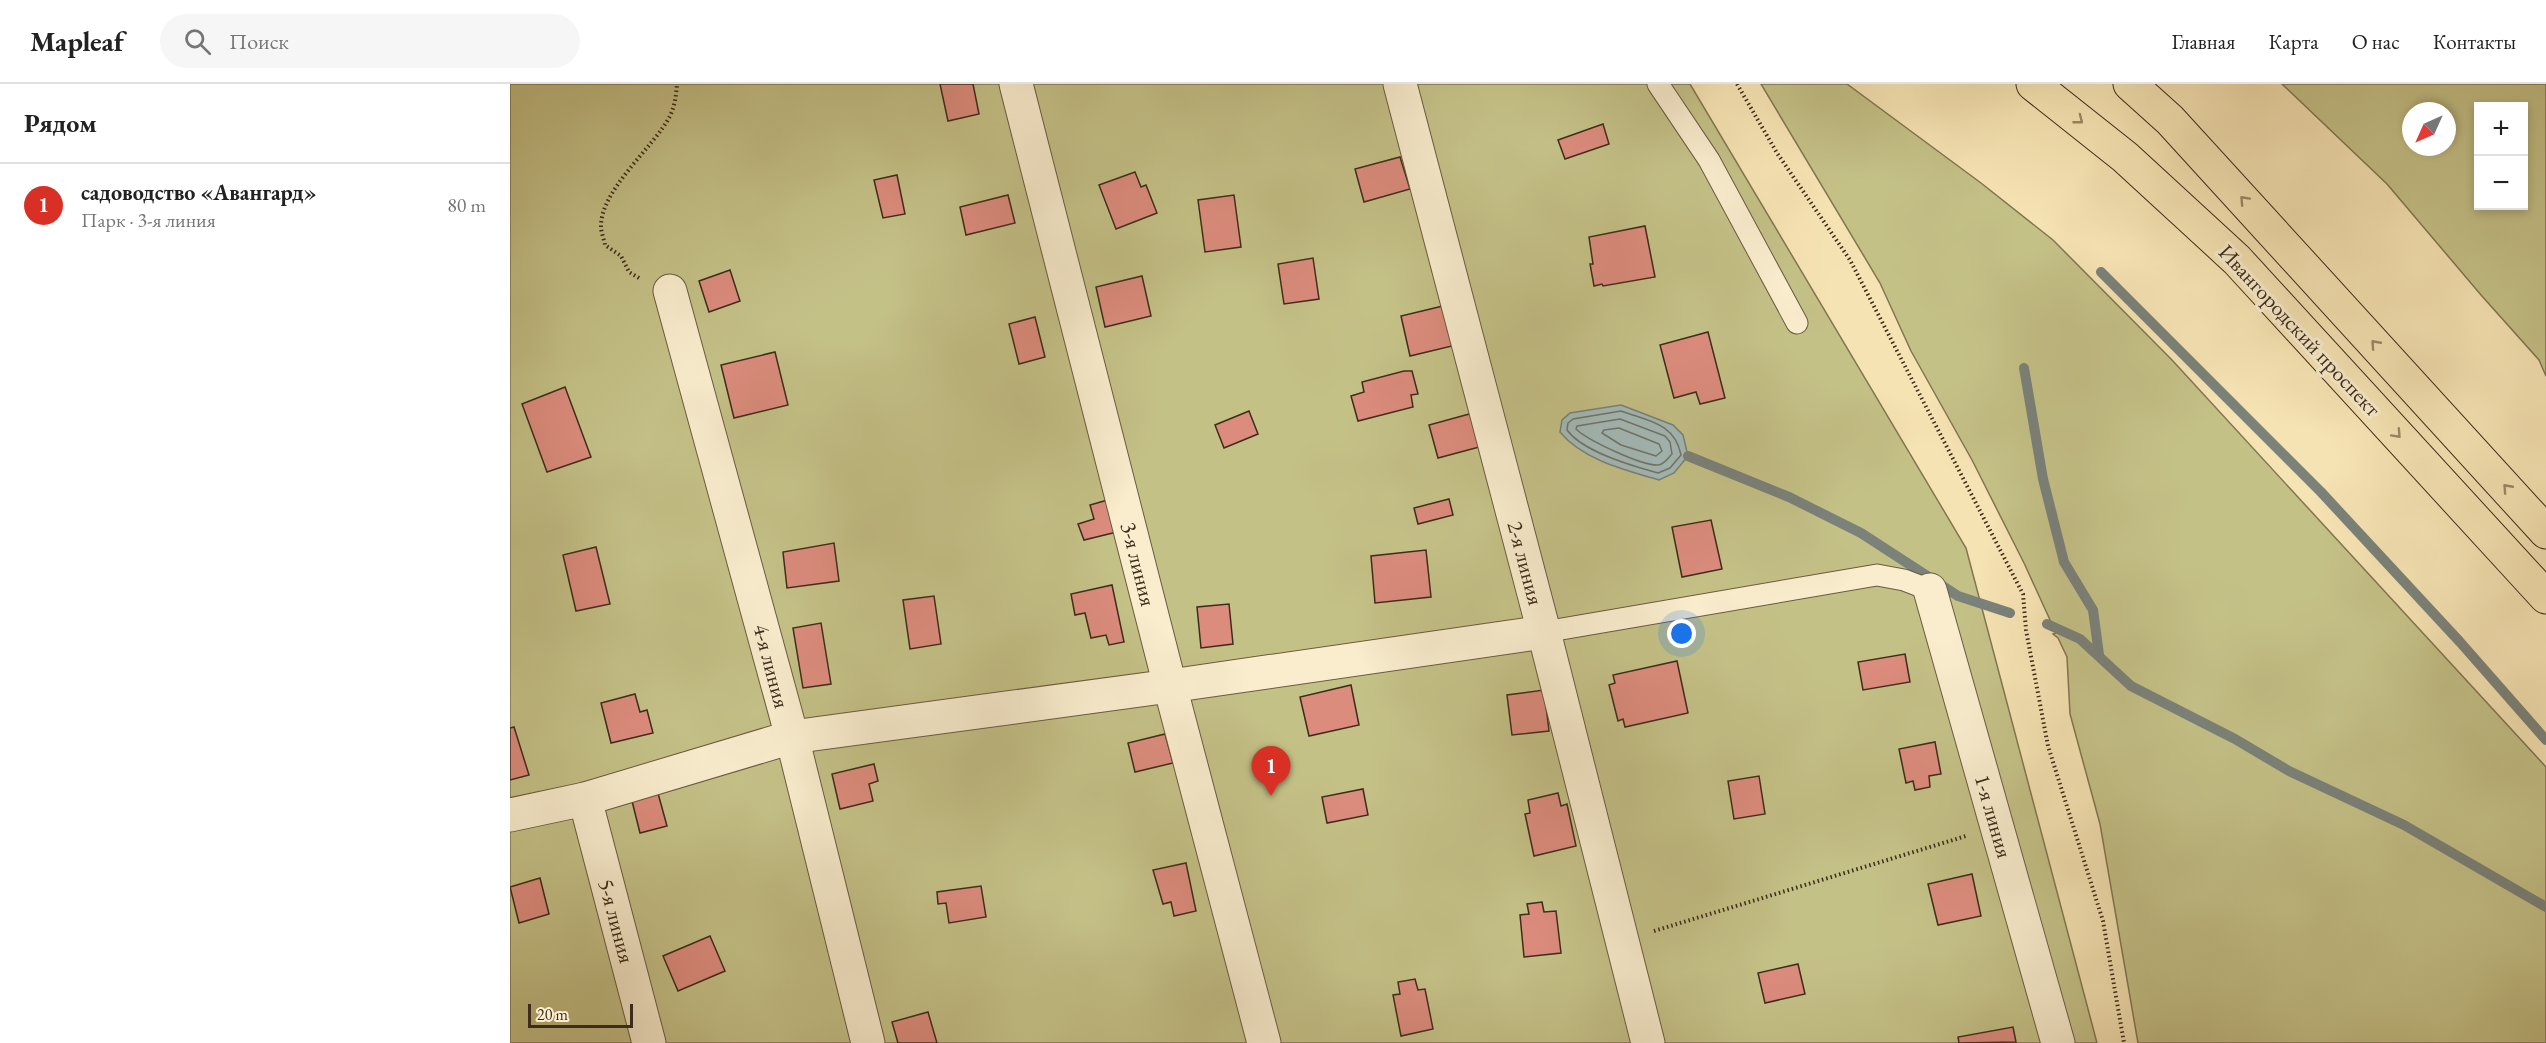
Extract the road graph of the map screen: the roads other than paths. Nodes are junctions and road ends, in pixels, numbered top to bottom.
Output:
1 (1016, 84) edge
2 (1400, 84) edge
3 (1658, 84) edge
4 (2033, 84) edge
5 (2130, 84) edge
6 (670, 291) road end
7 (1797, 323) dead end
8 (2546, 532) edge
9 (1930, 590) joint
10 (2546, 597) edge
11 (1544, 632) junction
12 (1170, 686) junction
13 (792, 737) junction
14 (585, 799) junction
15 (510, 815) edge
16 (649, 1043) edge
17 (868, 1043) edge
18 (1264, 1043) edge
19 (1648, 1043) edge
20 (2058, 1043) edge

1 - 12 street, 3-я линия
2 - 11 street, 2-я линия
3 - 7 lane
4 -> 10 highway, Ивангородский проспект
8 -> 5 highway, Ивангородский проспект
6 - 13 street, 4-я линия
9 - 11 lane
9 - 20 street, 1-я линия
11 - 12 street
11 - 19 street, 2-я линия
12 - 13 street
12 - 18 street, 3-я линия
13 - 14 street
13 - 17 street, 4-я линия
14 - 15 street
14 - 16 street, 5-я линия

